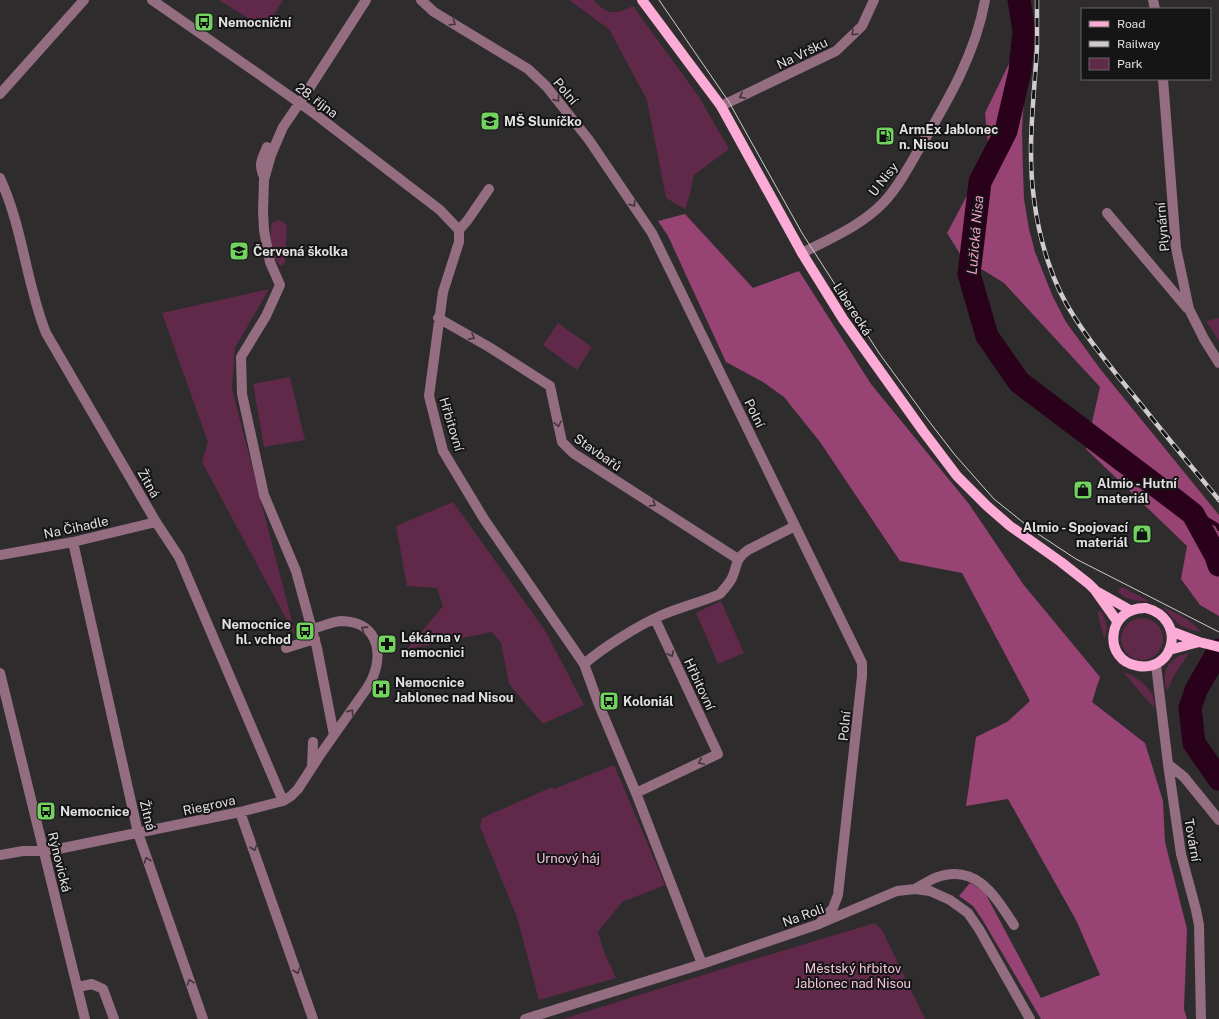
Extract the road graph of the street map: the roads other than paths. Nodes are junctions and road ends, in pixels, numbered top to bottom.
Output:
1 (84, 0) edge
2 (152, 0) edge
3 (366, 0) edge
4 (422, 0) edge
5 (642, 0) edge
6 (874, 0) edge
7 (985, 0) edge
8 (1163, 80) edge
9 (0, 94) edge
10 (298, 102) junction
11 (721, 106) junction
12 (283, 127) junction
13 (265, 177) junction
14 (0, 178) edge
15 (489, 189) dead end
16 (1107, 213) dead end
17 (459, 230) junction
18 (802, 253) junction
19 (1189, 310) junction
20 (438, 318) junction
21 (1219, 363) edge
22 (156, 522) junction
23 (796, 526) junction
24 (73, 542) junction
25 (0, 554) edge
26 (738, 559) junction
27 (1095, 590) junction
28 (1130, 610) junction
29 (655, 619) junction
30 (1117, 621) junction
31 (312, 629) junction
32 (1172, 632) junction
33 (315, 640) junction
34 (1202, 642) junction
35 (1219, 647) edge
36 (286, 648) dead end
37 (1169, 650) junction
38 (584, 664) junction
39 (1151, 666) junction
40 (0, 673) edge
41 (334, 735) junction
42 (313, 742) dead end
43 (1168, 764) junction
44 (312, 767) junction
45 (636, 792) junction
46 (283, 801) junction
47 (240, 812) junction
48 (1219, 820) edge
49 (138, 832) junction
50 (43, 850) junction
51 (0, 855) edge
52 (915, 888) junction
53 (819, 924) junction
54 (1014, 925) dead end
55 (702, 964) junction
56 (78, 987) junction
57 (85, 1019) edge
58 (114, 1019) edge
59 (204, 1019) edge
60 (314, 1019) edge
61 (525, 1019) edge
62 (1030, 1019) edge
63 (1201, 1019) edge

1 - 9 street
2 - 10 street, 28. října
3 - 10 street
4 -> 23 street, Polní
5 - 11 main road, Liberecká
6 -> 11 street, Na Vršku
7 - 18 street, U Nisy
8 - 19 street, Plynární
10 - 12 street
10 - 17 street, 28. října
11 - 18 main road, Liberecká
12 - 13 street
12 - 13 street
13 - 31 street
14 - 22 street, Žitná
15 - 17 street
16 - 19 street
17 - 20 street, Hřbitovní
18 - 27 main road, Liberecká
19 - 21 street, Plynární
20 -> 26 street, Stavbařů
20 - 38 street, Hřbitovní
22 - 24 street, Na Čihadle
22 - 46 street, Žitná
23 - 26 street
23 - 53 street, Polní
24 - 25 street, Na Čihadle
24 - 49 street, Žitná
26 - 29 street
27 - 28 main road, Liberecká
27 - 30 main road, Liberecká
28 - 30 main road
28 - 32 main road
29 - 38 street
29 -> 45 street, Hřbitovní
30 - 39 main road
31 - 33 street
41 -> 31 street, Riegrova
32 - 34 main road
32 - 37 main road
33 - 36 street
33 - 41 street
34 - 35 main road
34 - 37 main road
37 - 39 main road
38 - 45 street, Hřbitovní
39 - 43 street, Tovární
40 - 50 street, Rýnovická
41 - 44 street, Riegrova
42 - 44 street
43 - 48 street
43 - 63 street, Tovární
44 - 46 street, Riegrova
45 - 55 street, Hřbitovní
46 - 47 street, Riegrova
47 - 49 street, Riegrova
47 -> 60 street
49 - 50 street, Riegrova
59 -> 49 street, Žitná
50 - 51 street, Riegrova
50 - 56 street, Rýnovická
52 - 53 street, Na Roli
52 - 54 street
52 - 62 street, Na Roli
53 - 55 street, Na Roli
55 - 61 street, Na Roli
56 - 57 street, Rýnovická
56 - 58 street

